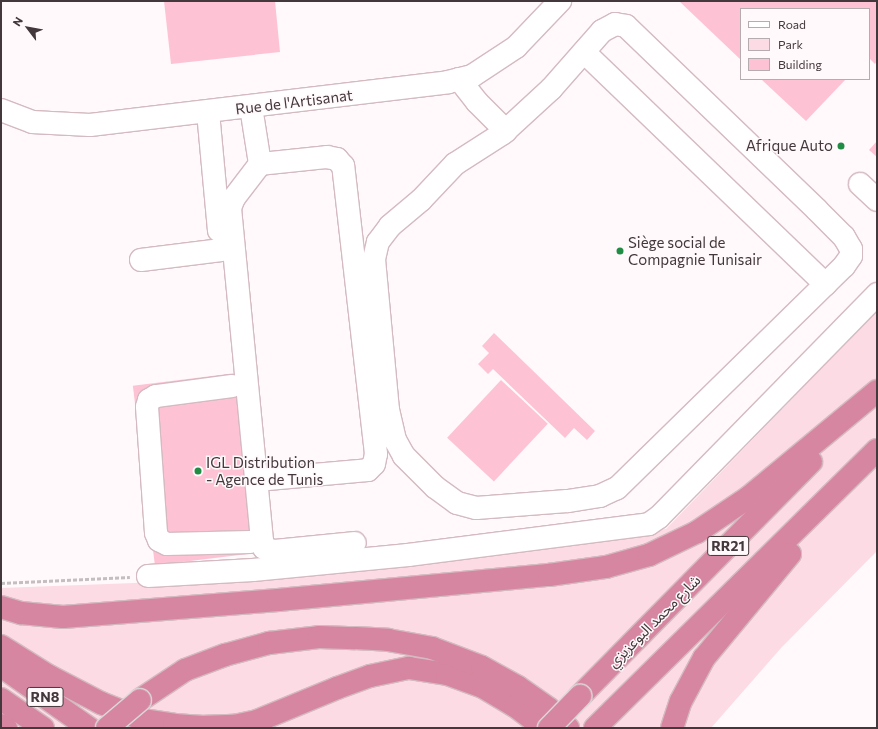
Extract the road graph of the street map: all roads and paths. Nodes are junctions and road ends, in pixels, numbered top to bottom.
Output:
1 (560, 1) edge
2 (584, 52) junction
3 (459, 79) junction
4 (251, 107) junction
5 (1, 110) edge
6 (208, 112) junction
7 (506, 131) junction
8 (260, 164) junction
9 (860, 184) dead end
10 (877, 200) edge
11 (221, 250) junction
12 (141, 260) dead end
13 (825, 284) junction
14 (877, 294) edge
15 (232, 386) junction
16 (877, 391) edge
17 (877, 396) edge
18 (877, 450) edge
19 (877, 457) edge
20 (256, 480) junction
21 (250, 542) junction
22 (355, 543) dead end
23 (253, 570) junction
24 (148, 576) joint
25 (1, 583) edge
26 (1, 607) edge
27 (1, 646) edge
28 (1, 666) edge
29 (1, 699) edge
30 (1, 725) edge
31 (597, 726) edge
32 (6, 728) edge
33 (43, 728) edge
34 (89, 728) edge
35 (107, 728) edge
36 (544, 728) edge
37 (549, 728) edge
38 (568, 728) edge
39 (672, 728) edge

1 - 3 street, Rue de l'Artisanat
2 - 7 street
2 - 13 street
2 - 13 street
3 - 4 street, Rue de l'Artisanat
3 - 7 street
4 - 6 street, Rue de l'Artisanat
4 - 8 street
5 - 6 street, Rue de l'Artisanat
6 - 11 street
7 - 13 street
8 - 20 street
8 - 20 street
9 - 10 street
11 - 12 street
11 - 15 street
14 - 23 street
15 - 21 street
15 - 21 street
16 - 26 highway
17 - 37 highway, شارع محمد البوعزيزي / RR21, bridge
18 - 31 highway, RR21
19 - 39 highway
20 - 22 street
21 - 23 street
23 - 24 street
24 - 25 path
27 - 36 highway
28 - 34 highway, RN8
29 - 33 highway, RN8
30 - 32 highway
35 - 38 highway, bridge

